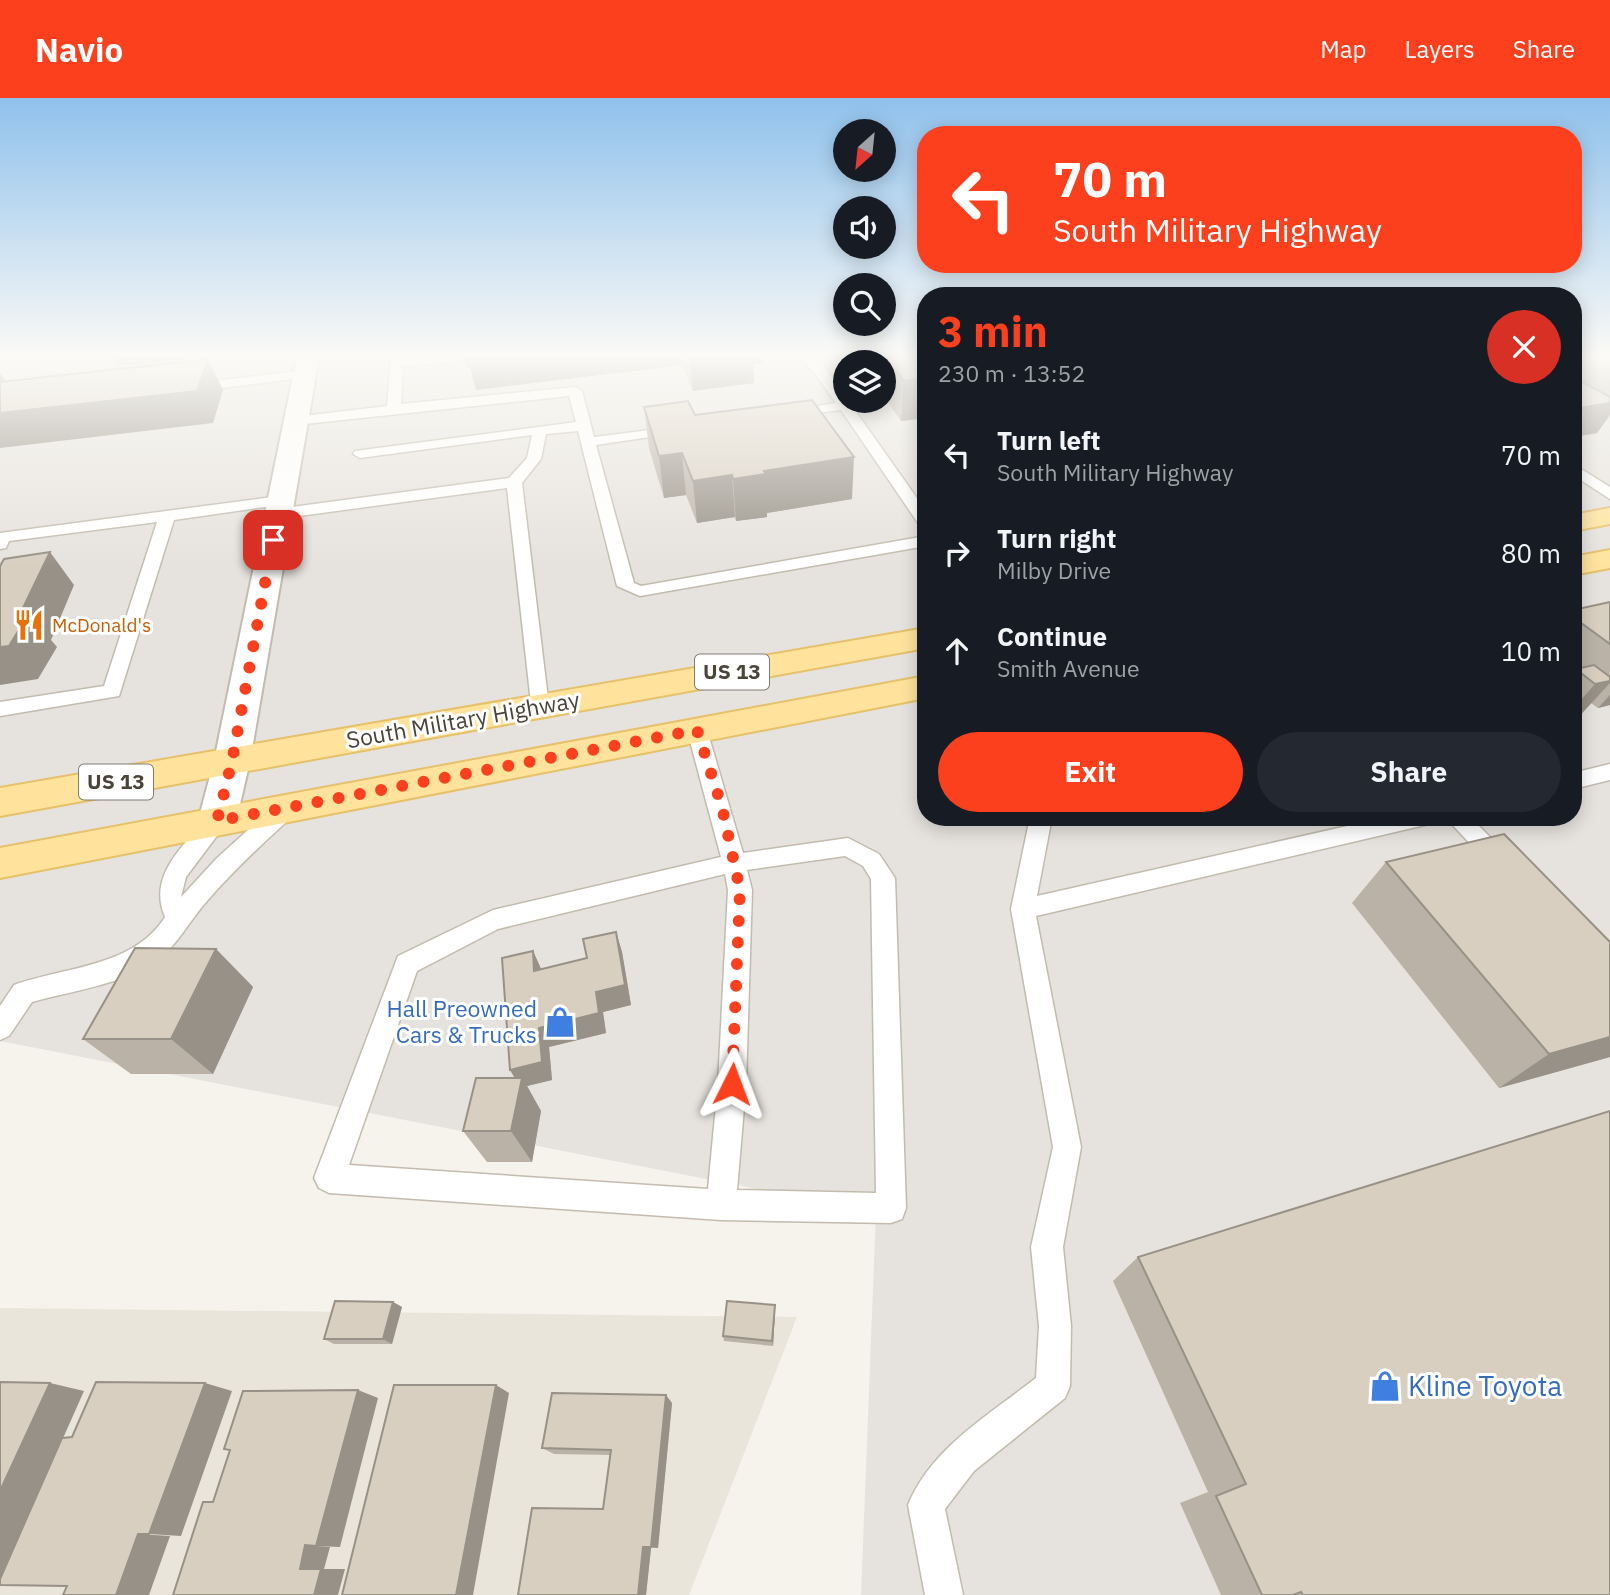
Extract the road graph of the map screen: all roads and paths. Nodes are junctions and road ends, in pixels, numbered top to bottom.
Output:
1 (584, 426) edge
2 (294, 427) edge
3 (575, 427) edge
4 (696, 427) edge
5 (857, 427) edge
6 (540, 430) junction
7 (589, 442) junction
8 (360, 454) dead end
9 (1582, 474) edge
10 (514, 481) junction
11 (1610, 494) edge
12 (279, 508) junction
13 (917, 510) edge
14 (167, 514) junction
15 (1610, 516) edge
16 (1582, 521) edge
17 (917, 543) edge
18 (0, 544) edge
19 (1610, 559) edge
20 (1582, 564) edge
21 (917, 640) edge
22 (917, 689) edge
23 (539, 707) junction
24 (0, 709) edge
25 (697, 730) junction
26 (232, 761) junction
27 (1610, 772) edge
28 (1582, 779) edge
29 (0, 802) edge
30 (287, 808) junction
31 (217, 821) junction
32 (1039, 826) edge
33 (1386, 826) edge
34 (1465, 826) edge
35 (0, 863) edge
36 (735, 863) junction
37 (1514, 875) edge
38 (1023, 909) junction
39 (177, 918) junction
40 (0, 1028) edge
41 (721, 1205) junction
42 (944, 1595) edge

1 - 7 lane
2 - 12 street
3 - 6 lane
4 - 7 lane
5 - 13 lane
6 - 8 lane
6 - 10 lane
7 - 17 lane
9 - 11 lane
10 - 12 lane
10 - 23 lane
12 - 14 lane
12 - 26 street
14 - 18 lane
14 - 24 lane
15 - 16 main road
19 - 20 main road
21 - 23 main road, South Military Highway / US 13
22 - 25 main road, US 13
23 - 26 main road, South Military Highway / US 13
25 - 30 main road, US 13
25 - 36 lane
26 - 29 main road, South Military Highway / US 13
26 - 31 street
27 - 28 lane
30 - 31 main road, US 13
30 - 39 lane
31 - 35 main road, US 13
31 - 39 lane
32 - 38 lane
33 - 38 lane
34 - 37 lane
36 - 41 lane
36 - 41 lane
36 - 41 lane
38 - 42 lane
39 - 40 lane

